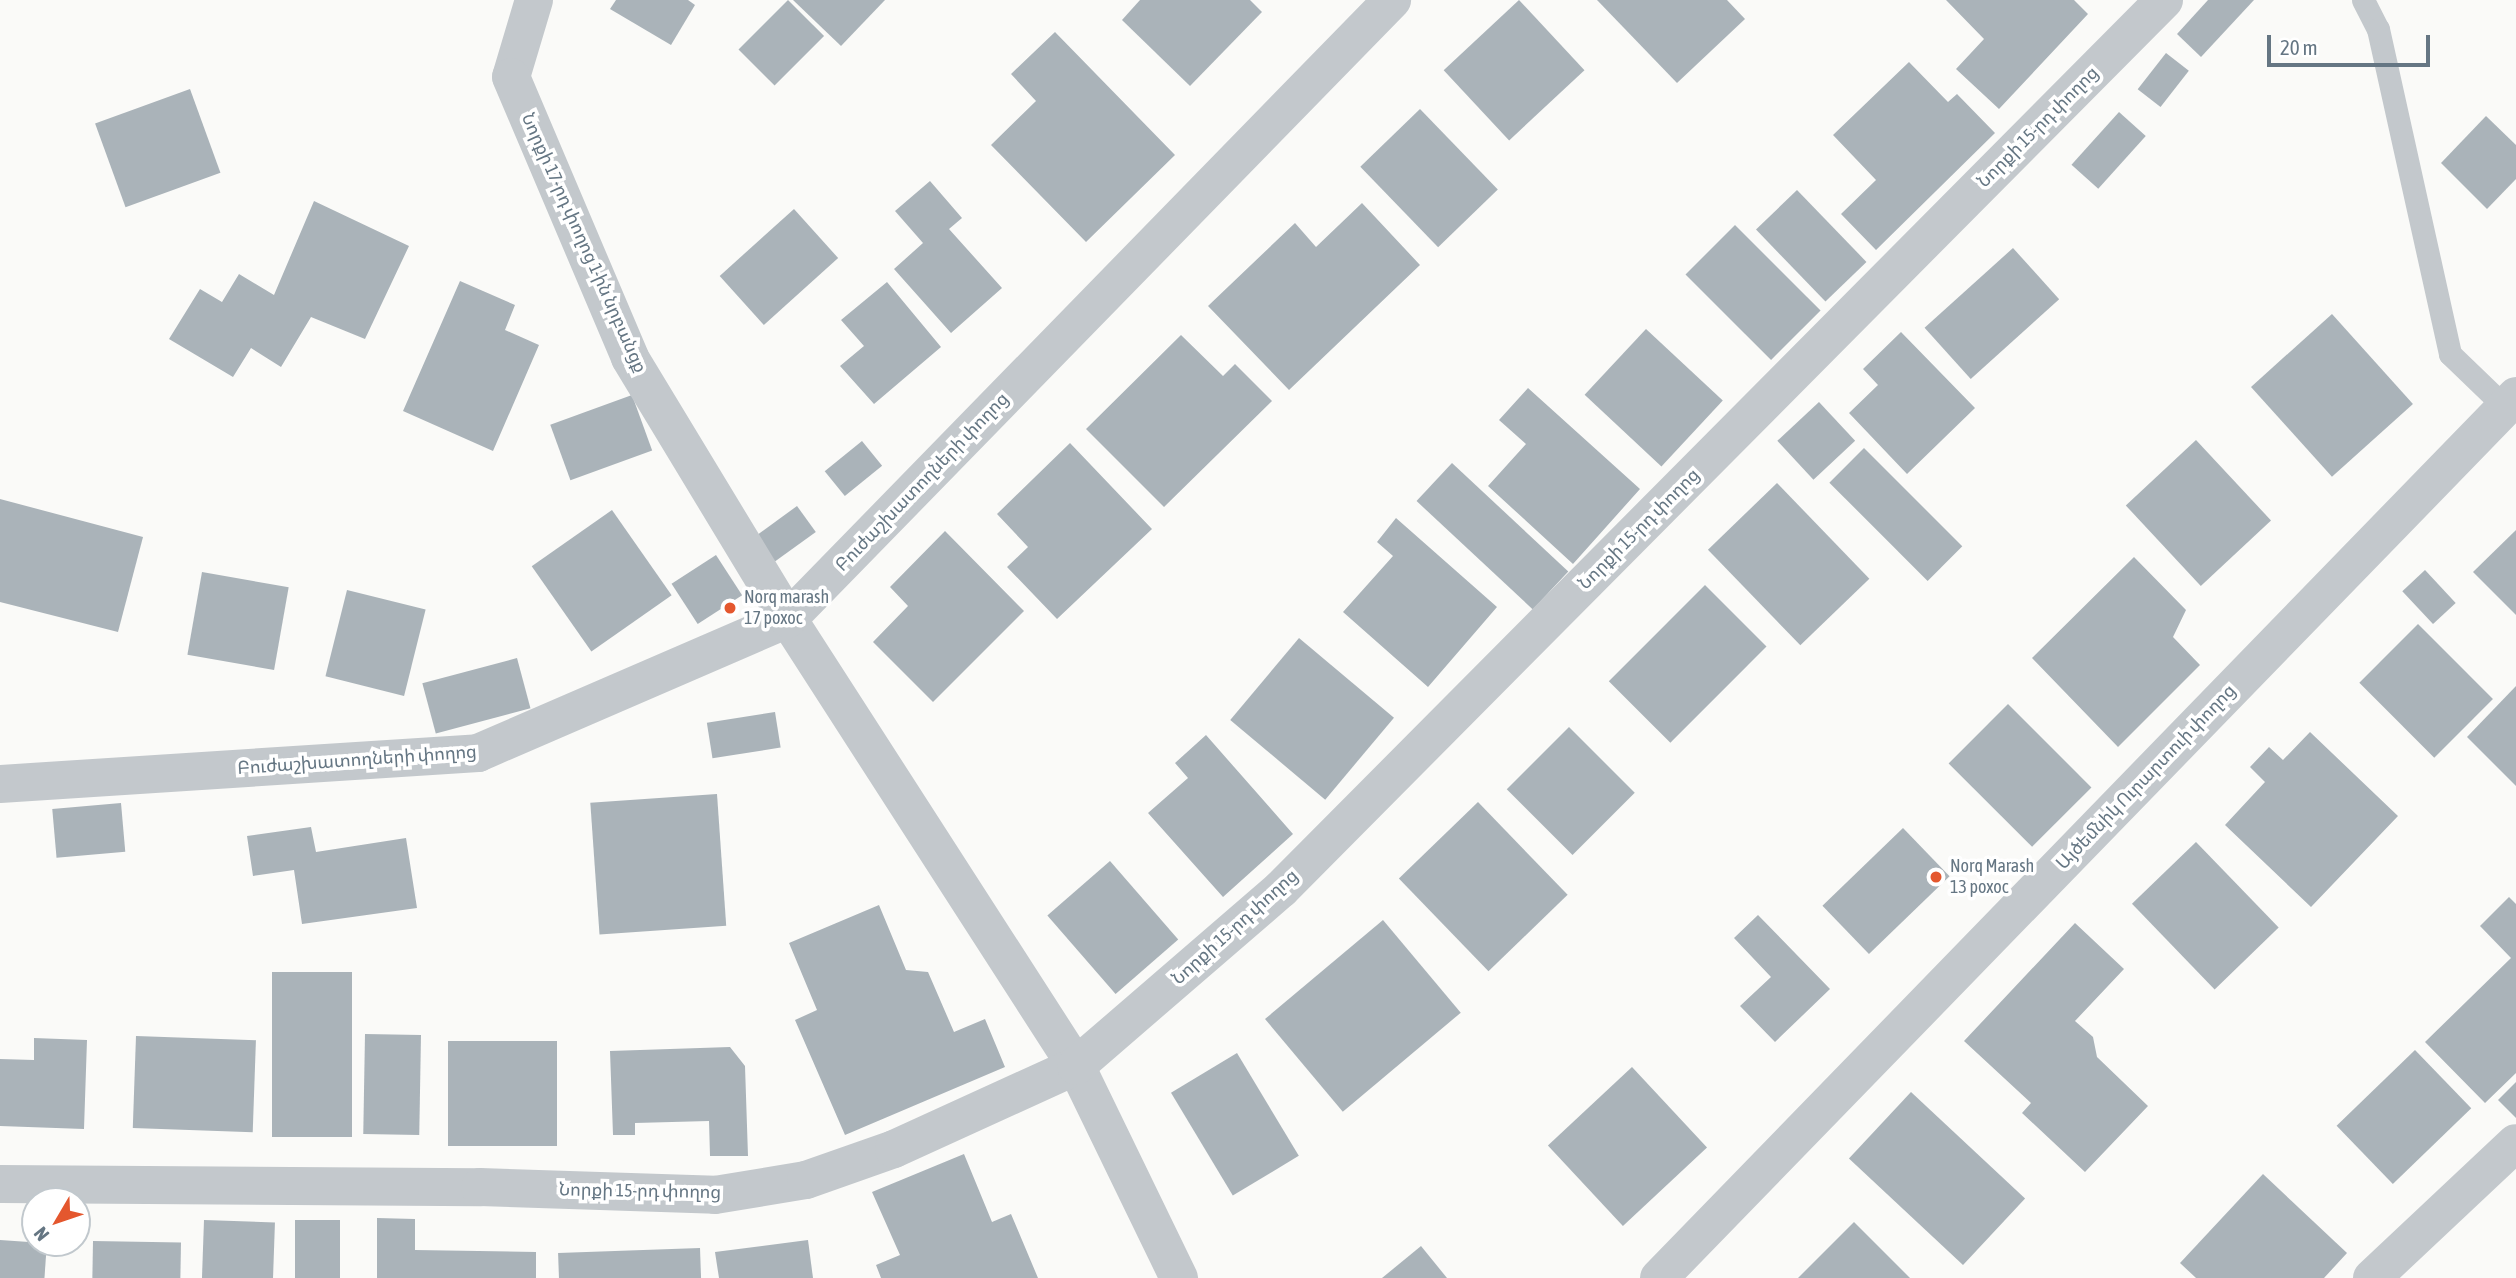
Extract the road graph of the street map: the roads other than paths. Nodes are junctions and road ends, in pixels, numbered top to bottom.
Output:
1 (534, 0) edge
2 (1392, 0) edge
3 (2164, 0) edge
4 (2362, 0) edge
5 (2511, 401) edge
6 (788, 619) junction
7 (0, 784) edge
8 (1076, 1066) junction
9 (2516, 1143) edge
10 (0, 1184) edge
11 (1179, 1278) edge
12 (1659, 1278) edge
13 (2372, 1278) edge

1 - 6 street, Նորքի 17-րդ փողոց 1-ին նրբանցք
2 - 6 street, Բուժաշխատողների փողոց
3 - 8 street, Նորքի 15-րդ փողոց
4 - 5 lane
5 - 12 street, Այծեմնիկ Ուրարտուի փողոց
6 - 7 street, Բուժաշխատողների փողոց
6 - 8 street, Նորքի 17-րդ փողոց 1-ին նրբանցք
8 - 10 street, Նորքի 15-րդ փողոց
8 - 11 street, Նորքի 17-րդ փողոց 1-ին նրբանցք
9 - 13 street

